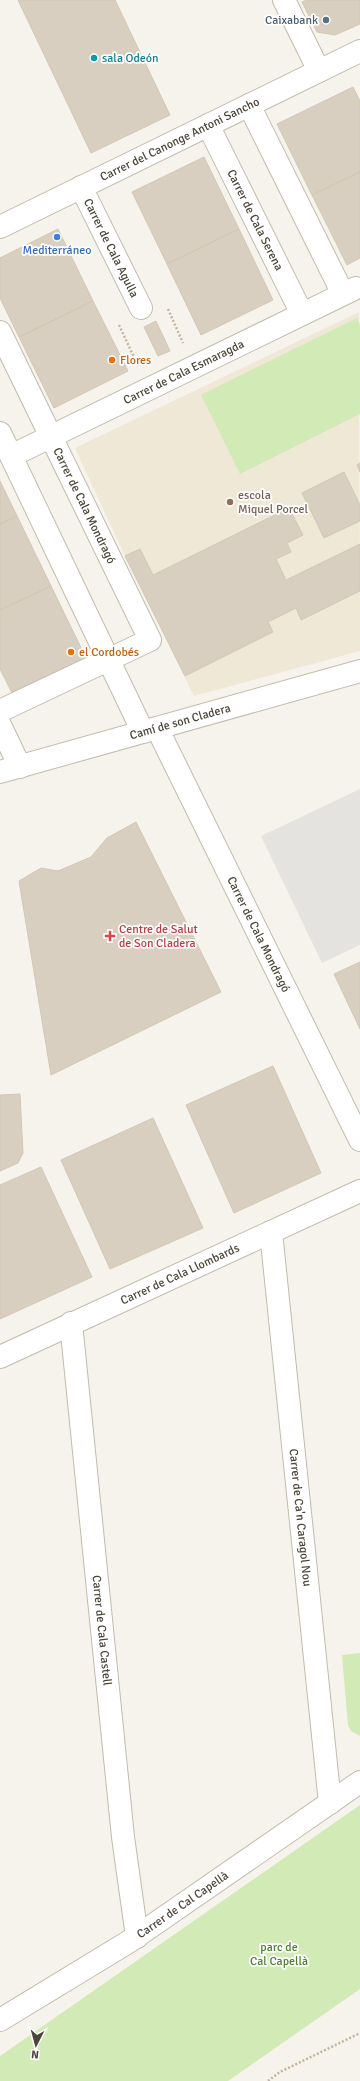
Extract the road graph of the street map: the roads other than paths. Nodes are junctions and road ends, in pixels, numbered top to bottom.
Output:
1 (284, 0) edge
2 (360, 51) edge
3 (319, 71) junction
4 (249, 105) junction
5 (208, 126) junction
6 (81, 187) junction
7 (0, 227) edge
8 (141, 308) road end
9 (302, 314) junction
10 (0, 332) edge
11 (0, 433) edge
12 (51, 437) junction
13 (11, 456) junction
14 (110, 659) junction
15 (360, 670) edge
16 (0, 711) edge
17 (0, 725) edge
18 (150, 730) junction
19 (10, 770) edge
20 (360, 1140) edge
21 (360, 1191) edge
22 (271, 1232) junction
23 (71, 1324) junction
24 (0, 1357) edge
25 (360, 1782) edge
26 (330, 1803) junction
27 (136, 1937) junction
28 (0, 2020) edge

1 - 3 street
2 - 3 street, Carrer del Canonge Antoni Sancho
3 - 4 street, Carrer del Canonge Antoni Sancho
4 - 5 street, Carrer del Canonge Antoni Sancho
4 - 9 street, Carrer de Cala Esmaragda
5 - 6 street, Carrer del Canonge Antoni Sancho
5 - 9 street, Carrer de Cala Serena
6 - 7 street, Carrer del Canonge Antoni Sancho
6 - 8 street, Carrer de Cala Agulla
9 - 12 street, Carrer de Cala Esmaragda
10 - 12 street, Carrer de Cala Mondragó
11 - 13 street, Carrer de Cala Mondragó
12 - 13 street, Carrer de Cala Esmaragda
12 - 14 street, Carrer de Cala Mondragó
13 - 14 street, Carrer de Cala Mondragó
14 - 16 street
14 - 18 street, Carrer de Cala Mondragó
15 - 18 street, Camí de son Cladera
17 - 19 street
18 - 19 street, Camí de son Cladera
18 - 20 street, Carrer de Cala Mondragó
21 - 22 street, Carrer de Cala Llombards
22 - 23 street, Carrer de Cala Llombards
22 - 26 street, Carrer de Ca'n Caragol Nou
23 - 24 street, Carrer de Cala Llombards
23 - 27 street, Carrer de Cala Castell
25 - 26 street, Carrer de Cal Capellà
26 - 27 street, Carrer de Cal Capellà
27 - 28 street, Carrer de Cal Capellà

